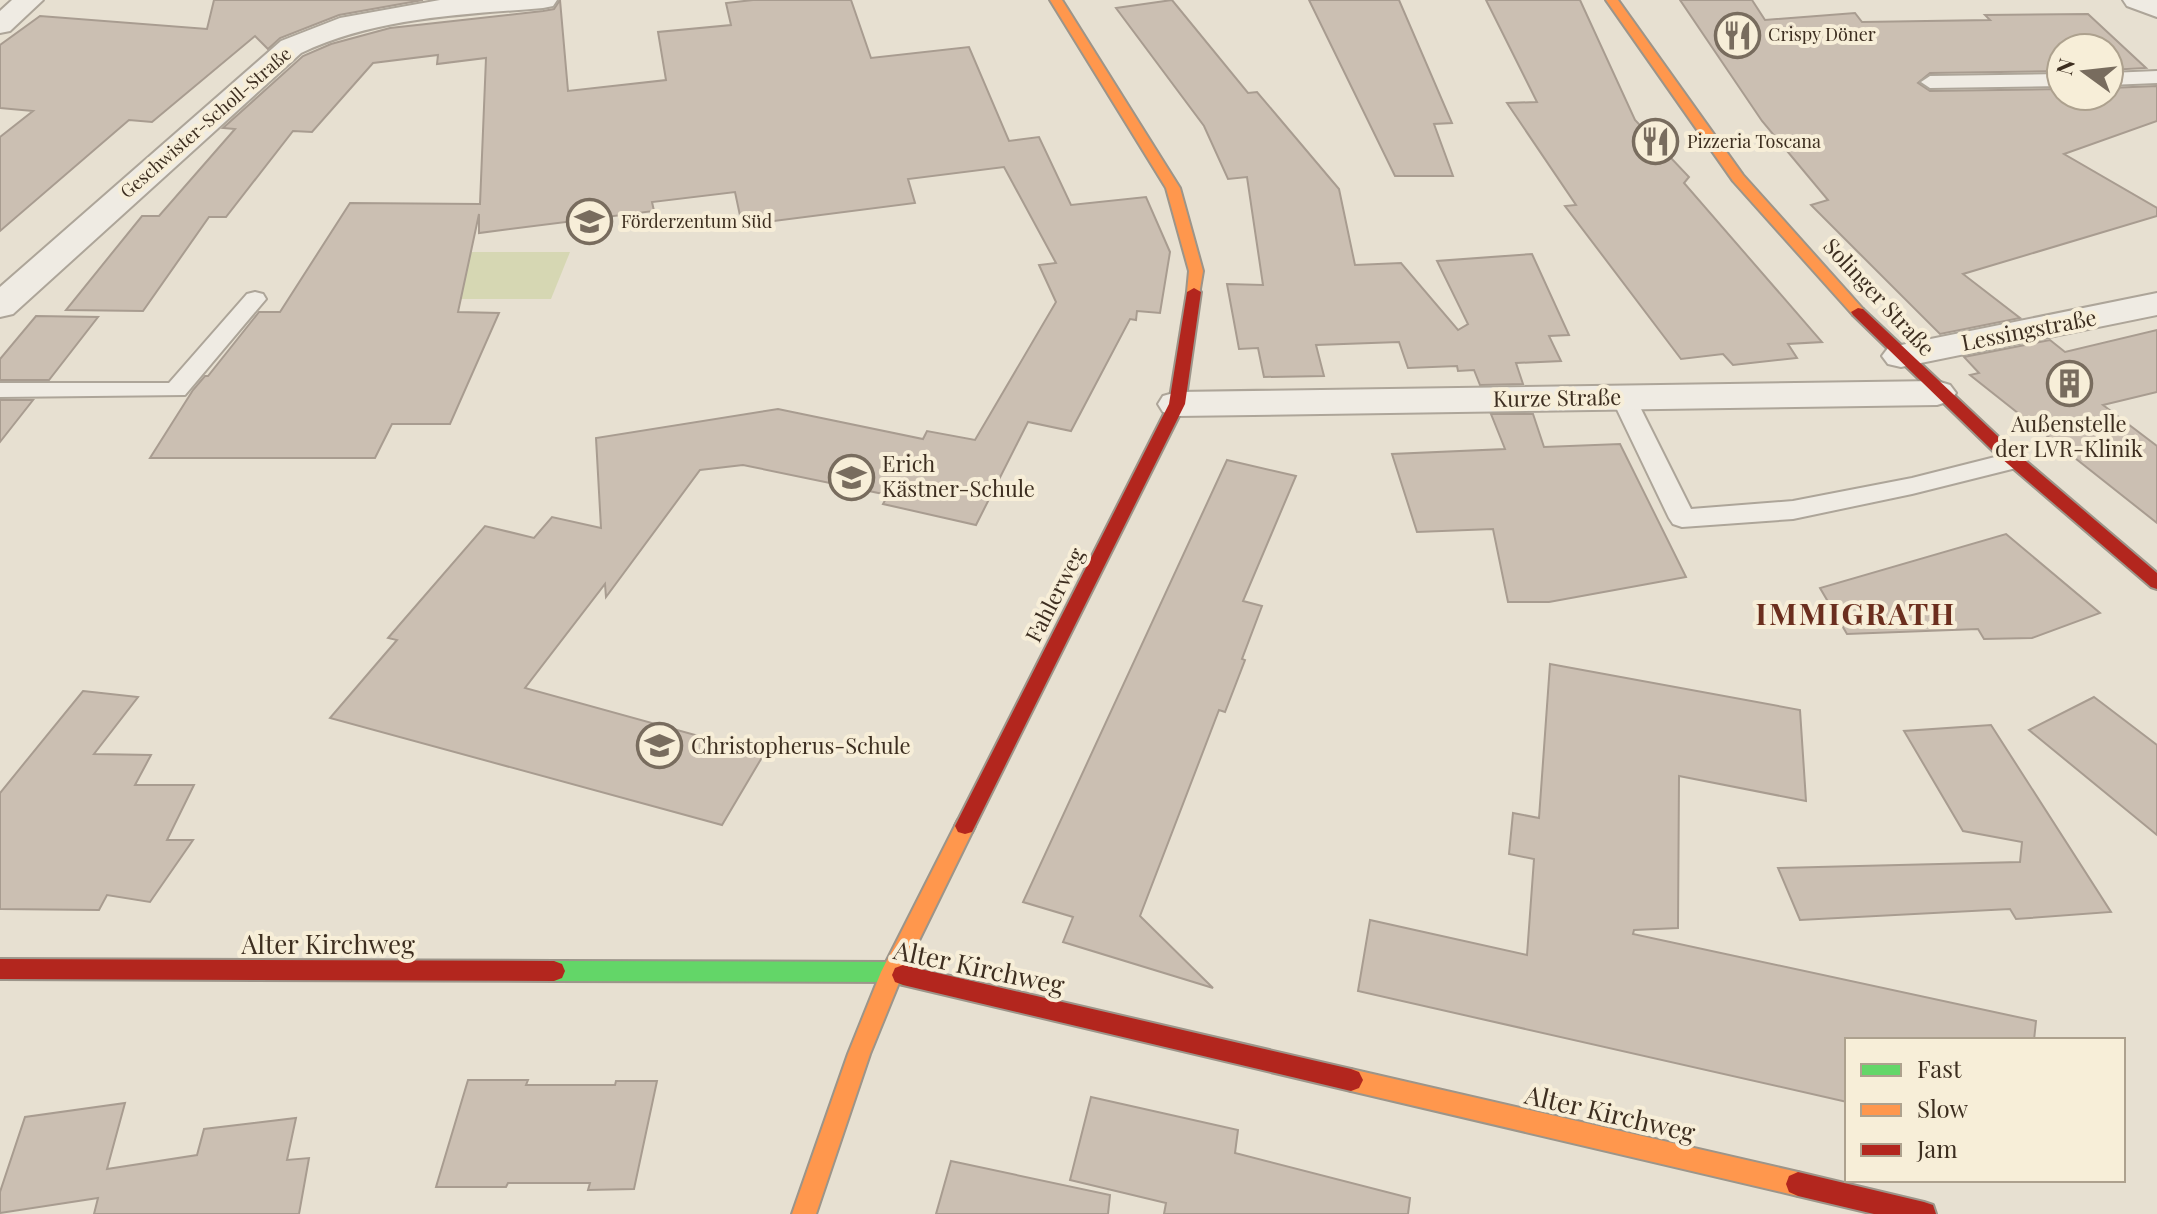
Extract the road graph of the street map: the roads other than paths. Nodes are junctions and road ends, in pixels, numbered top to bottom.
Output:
1 (29, 0) edge
2 (543, 0) edge
3 (1056, 0) edge
4 (1612, 0) edge
5 (0, 25) edge
6 (2157, 77) edge
7 (2125, 78) edge
8 (2045, 80) edge
9 (1930, 82) dead end
10 (255, 299) dead end
11 (2157, 304) edge
12 (0, 306) edge
13 (1901, 356) junction
14 (0, 390) edge
15 (1937, 393) junction
16 (1623, 397) junction
17 (1177, 404) junction
18 (2011, 461) junction
19 (2157, 583) edge
20 (0, 969) edge
21 (892, 972) junction
22 (804, 1214) edge
23 (1924, 1214) edge

1 - 5 street
2 - 12 street, Geschwister-Scholl-Straße
3 - 17 street, Fahlerweg
4 - 13 street, Solinger Straße
6 - 7 lane
8 - 9 lane
10 - 14 lane
11 - 13 street, Lessingstraße
13 - 15 street, Solinger Straße
15 - 16 street, Kurze Straße
15 - 18 street, Solinger Straße
16 - 17 street, Kurze Straße
16 - 18 lane
17 - 21 street, Fahlerweg
18 - 19 street, Solinger Straße
20 - 21 street, Alter Kirchweg
21 - 22 street, Fahlerweg
21 - 23 street, Alter Kirchweg

